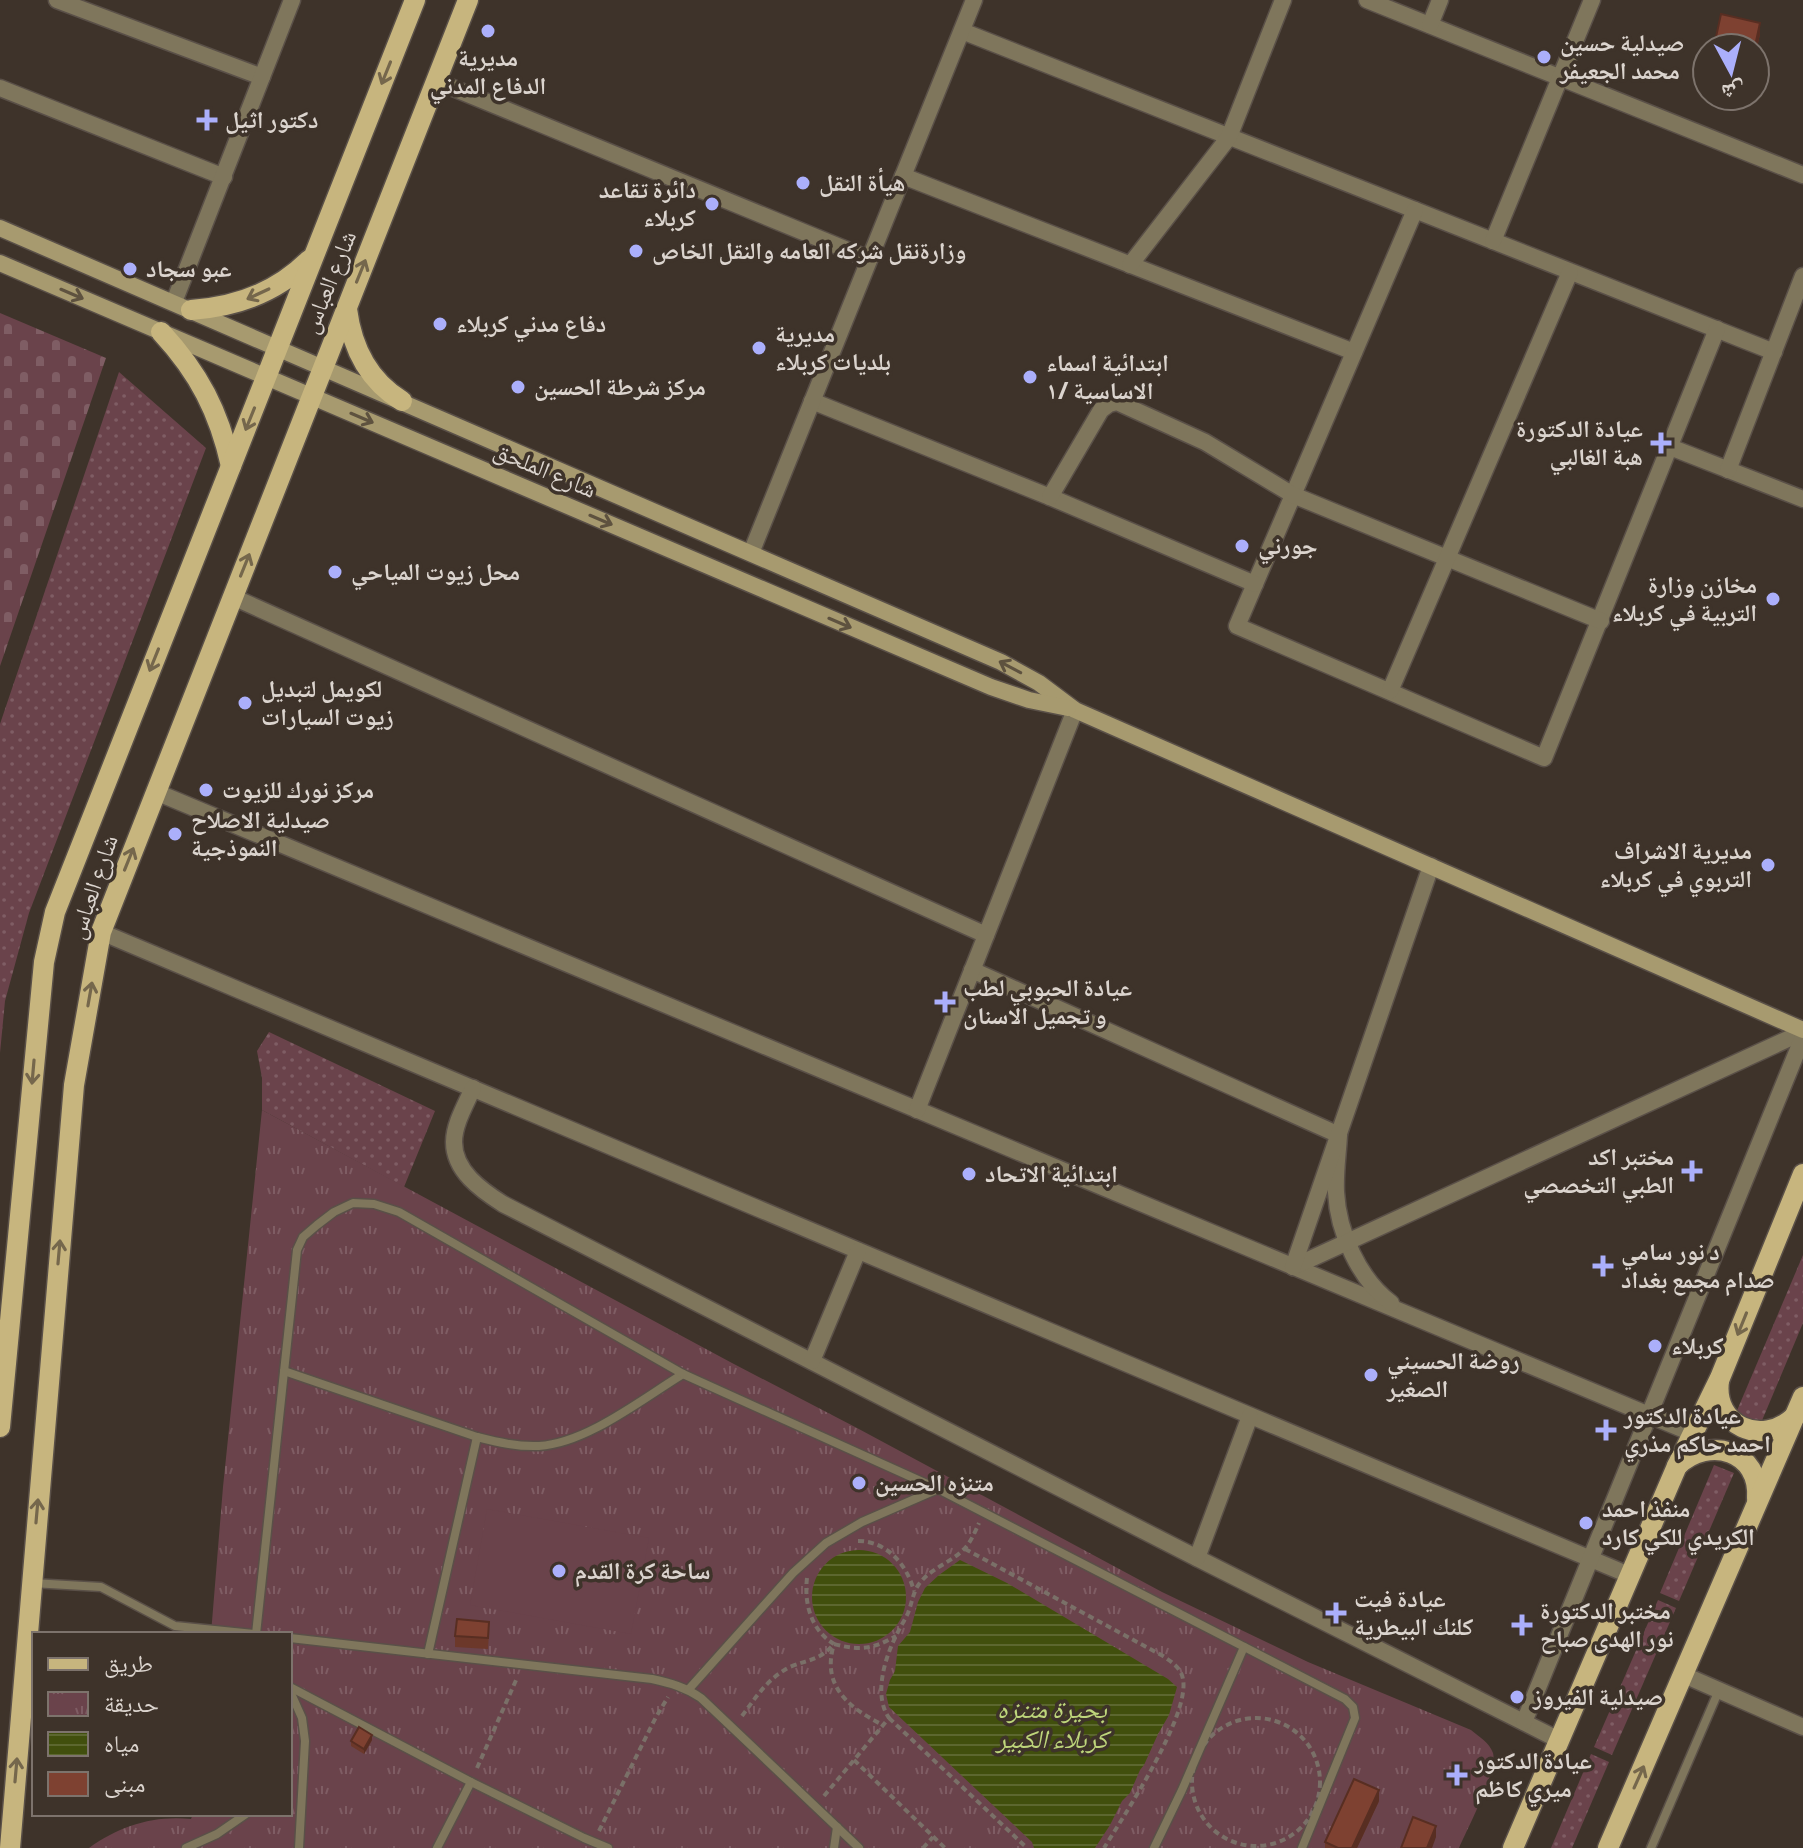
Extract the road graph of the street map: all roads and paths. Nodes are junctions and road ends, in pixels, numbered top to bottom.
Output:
1 (57, 0) edge
2 (292, 0) edge
3 (415, 0) edge
4 (468, 0) edge
5 (974, 0) edge
6 (1283, 0) edge
7 (1367, 0) edge
8 (1440, 0) edge
9 (1592, 0) edge
10 (1430, 25) junction
11 (962, 31) junction
12 (262, 77) junction
13 (1561, 78) junction
14 (436, 81) junction
15 (0, 88) edge
16 (1229, 137) junction
17 (1803, 175) edge
18 (903, 176) junction
19 (224, 177) junction
20 (1415, 210) junction
21 (0, 228) edge
22 (1493, 241) junction
23 (315, 254) junction
24 (869, 259) junction
25 (0, 263) edge
26 (1130, 265) junction
27 (1570, 272) junction
28 (1803, 276) edge
29 (182, 306) junction
30 (347, 308) junction
31 (1717, 329) junction
32 (161, 332) junction
33 (278, 347) junction
34 (1354, 352) junction
35 (1774, 352) junction
36 (323, 367) junction
37 (266, 377) junction
38 (312, 396) junction
39 (402, 401) junction
40 (812, 401) junction
41 (1670, 447) junction
42 (231, 466) junction
43 (1728, 470) junction
44 (1293, 495) junction
45 (1050, 497) junction
46 (1803, 499) edge
47 (751, 553) junction
48 (1447, 558) junction
49 (740, 579) junction
50 (1255, 584) junction
51 (233, 597) junction
52 (1601, 621) junction
53 (1390, 691) junction
54 (1075, 710) junction
55 (156, 792) junction
56 (1431, 866) junction
57 (101, 932) junction
58 (986, 935) junction
59 (972, 970) junction
60 (1803, 1033) edge
61 (473, 1088) junction
62 (917, 1110) junction
63 (1339, 1135) junction
64 (1803, 1174) edge
65 (1348, 1242) junction
66 (858, 1251) junction
67 (1293, 1267) junction
68 (1400, 1311) junction
69 (812, 1361) junction
70 (284, 1371) junction
71 (683, 1374) junction
72 (1720, 1378) junction
73 (1799, 1406) edge
74 (1649, 1415) junction
75 (1250, 1416) junction
76 (0, 1427) edge
77 (1692, 1433) junction
78 (477, 1437) junction
79 (1677, 1466) junction
80 (938, 1489) junction
81 (1757, 1503) junction
82 (985, 1513) junction
83 (851, 1542) dead end
84 (965, 1549) junction
85 (1197, 1558) junction
86 (1590, 1559) junction
87 (1629, 1575) junction
88 (807, 1576) dead end
89 (31, 1583) junction
90 (914, 1591) junction
91 (235, 1632) edge
92 (255, 1632) edge
93 (896, 1636) junction
94 (292, 1638) edge
95 (834, 1644) junction
96 (1244, 1647) junction
97 (428, 1654) junction
98 (523, 1665) junction
99 (1684, 1675) junction
100 (689, 1689) junction
101 (292, 1690) edge
102 (1719, 1690) junction
103 (292, 1694) edge
104 (889, 1718) junction
105 (1524, 1722) junction
106 (883, 1725) junction
107 (1803, 1727) edge
108 (733, 1728) junction
109 (1559, 1740) junction
110 (1199, 1752) junction
111 (854, 1760) junction
112 (471, 1782) junction
113 (815, 1807) junction
114 (243, 1816) edge
115 (837, 1827) junction
116 (933, 1837) junction
117 (594, 1842) junction
118 (10, 1848) edge
119 (186, 1848) edge
120 (299, 1848) edge
121 (437, 1848) edge
122 (608, 1848) edge
123 (834, 1848) edge
124 (859, 1848) edge
125 (923, 1848) edge
126 (945, 1848) edge
127 (1027, 1848) edge
128 (1104, 1848) edge
129 (1154, 1848) edge
130 (1302, 1848) edge
131 (1513, 1848) edge
132 (1608, 1848) edge
133 (1651, 1848) edge

1 - 12 street
2 - 12 street
3 -> 23 main road, شارع العباس
4 - 14 main road, شارع العباس
5 - 11 street
6 - 16 street
7 - 10 street
8 - 10 street
9 - 13 street
10 - 13 street
11 - 16 street
11 - 18 street
12 - 19 street
13 - 17 street
13 - 22 street
14 - 24 street
30 -> 14 main road, شارع العباس
15 - 19 street
16 - 20 street
16 - 26 street
18 - 24 street
18 - 26 street
19 - 29 street
20 - 22 street
20 - 34 street
21 - 29 street, شارع الملحق
22 - 27 street
23 -> 29 main road
23 - 33 main road, شارع العباس
24 - 40 street
25 -> 32 street, شارع الملحق
26 - 34 street
27 - 31 street
27 - 48 street
28 - 35 street
29 - 33 street, شارع الملحق
30 - 36 main road, شارع العباس
30 - 39 main road
31 - 35 street
31 - 41 street
32 - 37 street, شارع الملحق
32 - 42 main road
33 - 36 street, شارع الملحق
33 - 37 main road, شارع العباس
34 - 44 street
35 - 43 street
36 - 38 main road, شارع العباس
36 - 39 street, شارع الملحق
37 - 38 street, شارع الملحق
37 -> 42 main road, شارع العباس
38 -> 49 street, شارع الملحق
51 -> 38 main road, شارع العباس
39 - 47 street, شارع الملحق
40 - 45 street
40 - 47 street
41 - 43 street
41 - 52 street
42 -> 76 main road, شارع العباس
43 - 46 street
44 - 45 street
44 - 48 street
44 - 50 street
45 - 50 street
47 - 49 street
54 -> 47 street, شارع الملحق
48 - 52 street
48 - 53 street
49 -> 54 street, شارع الملحق
50 - 53 street
51 - 55 main road, شارع العباس
51 - 58 street
52 - 53 street
54 - 56 street
54 - 58 street
57 -> 55 main road, شارع العباس
55 - 62 street
56 - 60 street
56 - 63 street
57 - 61 street
89 -> 57 main road, شارع العباس
58 - 59 street
59 - 62 street
59 - 63 street
60 - 65 street
60 - 74 street
61 - 66 street
61 - 69 street
62 - 67 street
63 - 65 street
63 - 67 street
64 -> 72 main road
65 - 67 street
65 - 68 street
66 - 69 street
66 - 75 street
67 - 68 street
68 - 74 street
69 - 85 street
70 - 71 lane
70 - 78 lane
70 - 92 lane
71 - 78 lane
71 - 80 lane
72 - 73 main road
72 - 77 main road
73 - 81 main road
74 - 77 street
74 - 86 street
75 - 85 street
75 - 86 street
77 - 79 main road
78 - 97 lane
79 - 81 main road
79 - 87 main road
80 - 82 lane
80 - 100 lane
81 - 99 main road
82 - 84 path
82 - 96 lane
83 - 90 path
84 - 90 path
84 - 128 path
85 - 105 street
86 - 87 street
86 - 105 street
87 - 109 main road
88 - 95 path
89 - 91 lane
118 -> 89 main road, شارع العباس
90 - 93 path
93 - 95 path
93 - 104 path
94 - 97 lane
95 - 106 path
95 - 108 path
96 - 110 lane
96 - 130 lane
97 - 98 lane
98 - 100 lane
98 - 112 path
99 - 102 street
132 -> 99 main road
100 - 108 lane
100 - 117 path
101 - 112 lane
102 - 107 street
102 - 133 lane
103 - 120 lane
104 - 106 path
104 - 127 path
105 - 109 street
106 - 111 path
108 - 113 lane
109 - 131 main road
110 - 110 path
110 - 129 lane
111 - 113 path
111 - 116 path
112 - 117 lane
112 - 121 lane
113 - 115 lane
114 - 119 lane
115 - 123 lane
115 - 124 lane
116 - 125 path
116 - 126 path
117 - 122 lane

